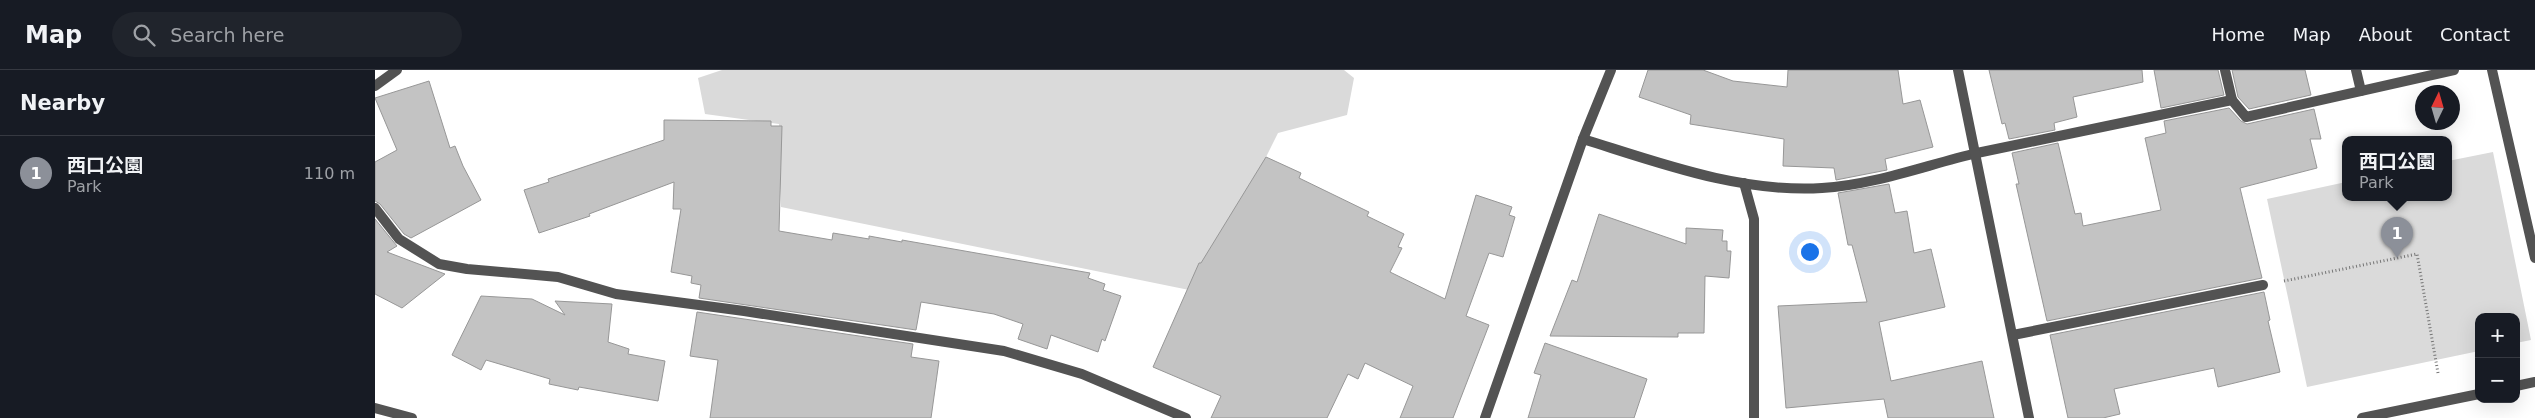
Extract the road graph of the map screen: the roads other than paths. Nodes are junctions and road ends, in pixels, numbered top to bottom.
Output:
1 (397, 70) edge
2 (1611, 70) edge
3 (1958, 70) edge
4 (2225, 70) edge
5 (2356, 70) edge
6 (2454, 70) edge
7 (2492, 70) edge
8 (375, 86) edge
9 (2361, 91) junction
10 (2232, 100) junction
11 (1583, 140) junction
12 (1975, 154) junction
13 (1744, 183) junction
14 (375, 208) edge
15 (2535, 258) edge
16 (2263, 285) road end
17 (2013, 335) junction
18 (2535, 382) edge
19 (2520, 385) edge
20 (2475, 395) edge
21 (375, 408) edge
22 (411, 418) edge
23 (1186, 418) edge
24 (1485, 418) edge
25 (1753, 418) edge
26 (2029, 418) edge
27 (2362, 418) edge

1 - 8 street
2 - 11 street
3 - 12 street
4 - 10 street
5 - 9 street
6 - 9 street
7 - 15 street
9 - 10 street
10 - 12 street
11 - 13 street
11 - 24 street
12 - 13 street
12 - 17 street
13 - 25 street
14 - 23 street
16 - 17 street
17 - 26 street
18 - 19 street
20 - 27 street
21 - 22 street

